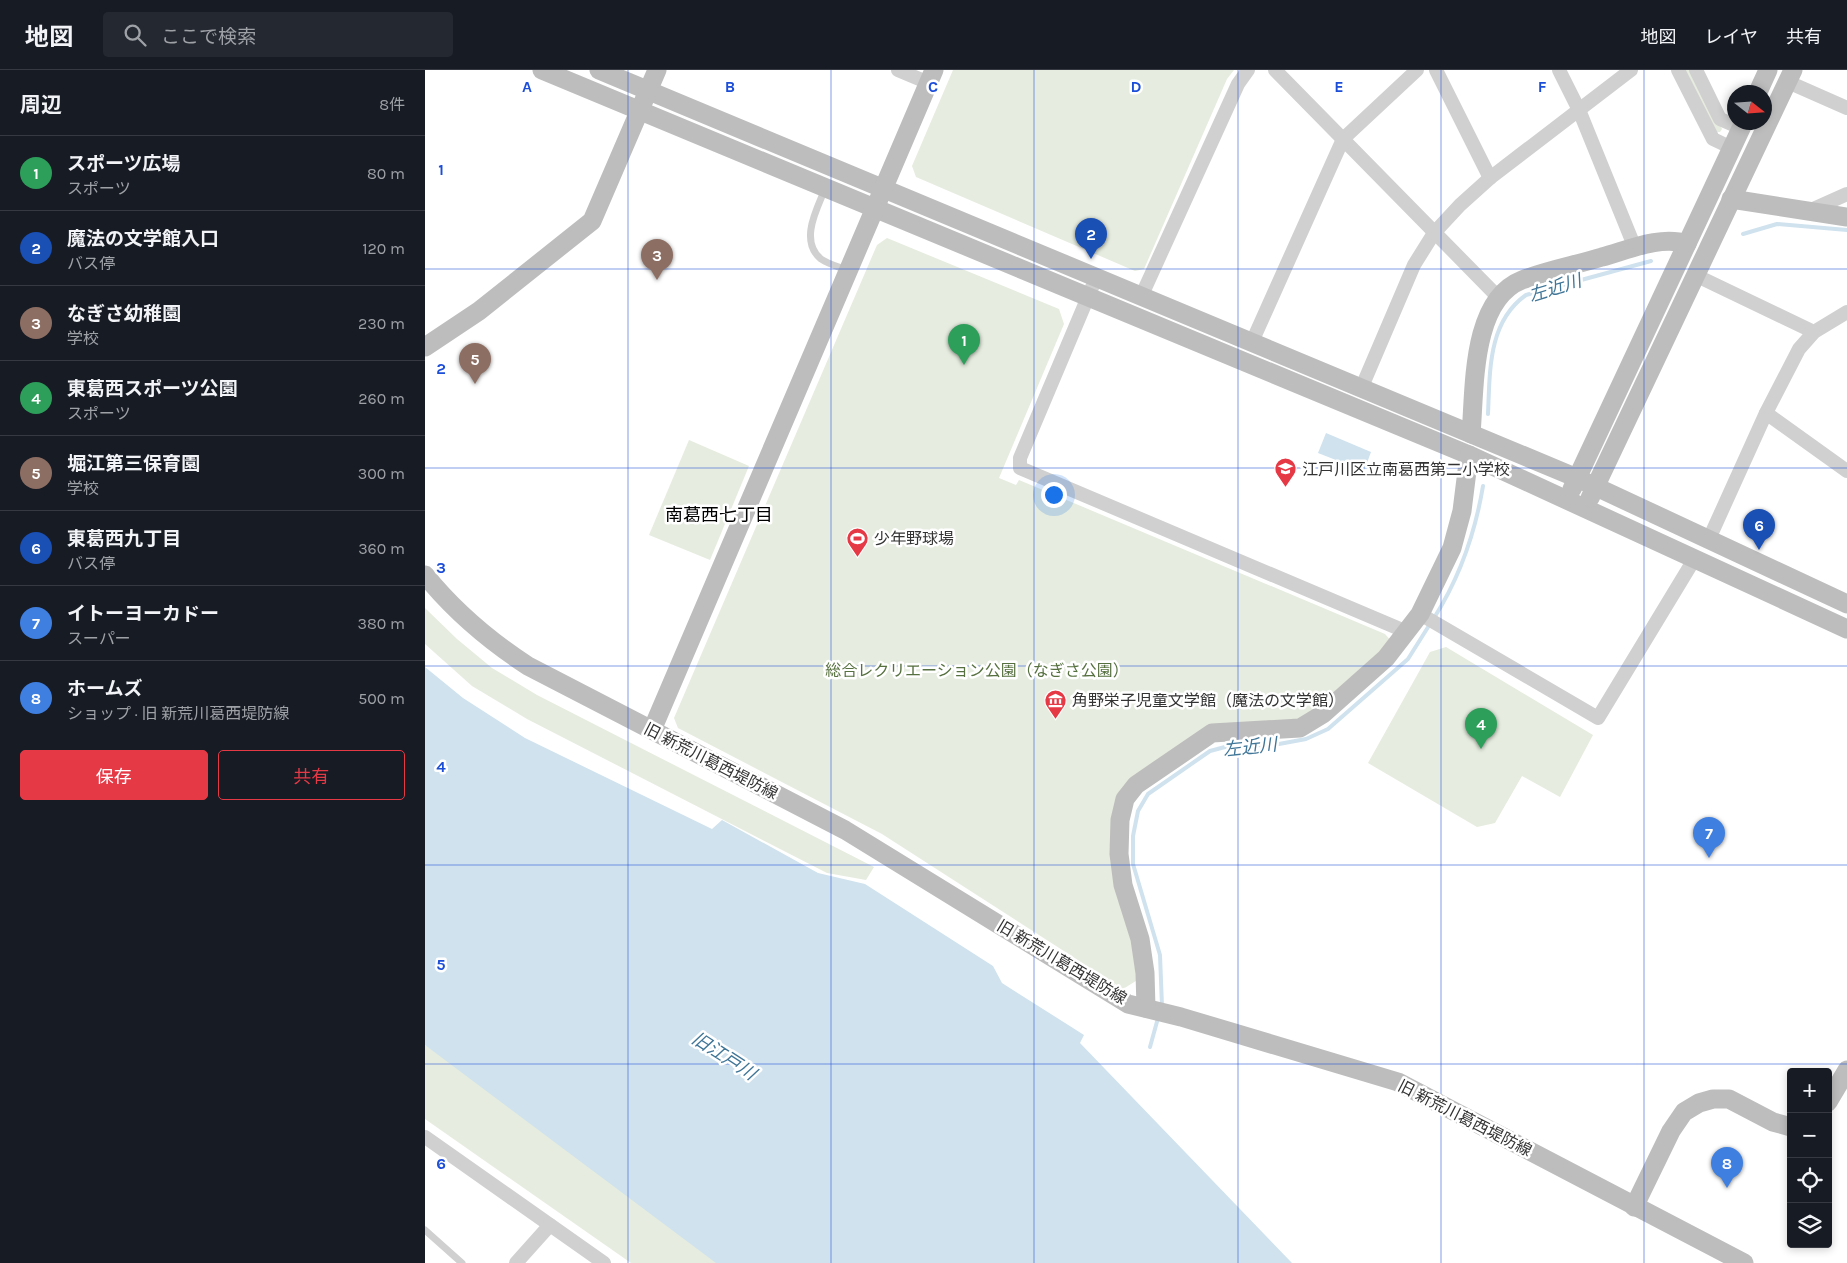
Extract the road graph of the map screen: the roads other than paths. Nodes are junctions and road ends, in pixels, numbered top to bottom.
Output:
1 (542, 70) edge
2 (599, 70) edge
3 (657, 70) edge
4 (898, 70) edge
5 (1248, 70) edge
6 (1275, 70) edge
7 (1417, 70) edge
8 (1436, 70) edge
9 (1559, 70) edge
10 (1631, 70) edge
11 (1678, 70) edge
12 (1696, 70) edge
13 (1768, 70) edge
14 (932, 76) edge
15 (1791, 76) edge
16 (1761, 85) edge
17 (648, 91) junction
18 (1847, 108) edge
19 (640, 110) junction
20 (1579, 110) junction
21 (1727, 121) edge
22 (1741, 130) edge
23 (1343, 139) junction
24 (1732, 148) junction
25 (1490, 178) junction
26 (825, 189) junction
27 (885, 190) junction
28 (1847, 194) edge
29 (1731, 198) junction
30 (876, 210) junction
31 (1808, 212) junction
32 (1847, 217) edge
33 (1434, 233) junction
34 (1687, 244) junction
35 (1635, 248) junction
36 (850, 271) junction
37 (1695, 276) junction
38 (1096, 278) junction
39 (1088, 297) junction
40 (1141, 297) junction
41 (1498, 297) junction
42 (1847, 312) edge
43 (1815, 332) junction
44 (1252, 342) junction
45 (425, 347) edge
46 (1361, 389) junction
47 (1766, 413) junction
48 (1471, 434) junction
49 (1469, 455) junction
50 (1847, 471) edge
51 (1577, 478) junction
52 (1595, 486) junction
53 (1567, 499) junction
54 (1585, 508) junction
55 (1709, 539) junction
56 (1695, 558) junction
57 (425, 575) edge
58 (1847, 604) edge
59 (1420, 614) junction
60 (1847, 629) edge
61 (1407, 632) junction
62 (652, 730) junction
63 (1146, 1008) junction
64 (1847, 1070) edge
65 (1832, 1095) edge
66 (1787, 1126) edge
67 (425, 1138) edge
68 (1634, 1207) junction
69 (550, 1224) junction
70 (425, 1230) edge
71 (462, 1263) edge
72 (516, 1263) edge
73 (605, 1263) edge
74 (1744, 1263) edge

1 - 19 street
2 - 17 street
3 - 17 street
4 - 14 street
5 - 40 street
6 - 23 street
7 - 23 street
8 - 25 street
9 - 20 street
10 - 20 street
11 - 24 street
12 - 21 street
13 - 16 street
14 - 27 street
15 - 18 street
15 - 29 street
17 - 19 street
17 - 27 street
19 - 26 street
19 - 45 street
20 - 25 street
20 - 35 street
22 - 24 street
23 - 33 street
23 - 44 street
24 - 34 street
25 - 33 street
26 - 30 street
26 - 36 lane
27 - 30 street
27 - 38 street
28 - 31 street
29 - 31 street
29 - 37 street
30 - 36 street
30 - 39 street
31 - 32 street
33 - 41 street
33 - 46 street
34 - 35 street
34 - 51 street
35 - 41 street
36 - 62 street
37 - 43 street
37 - 52 street
38 - 39 street
38 - 40 street
39 - 49 street
39 - 61 street
40 - 44 street
41 - 48 street
42 - 43 street
43 - 47 street
44 - 46 street
46 - 48 street
47 - 50 street
47 - 55 street
48 - 51 street
49 - 53 street
49 - 59 street
51 - 52 street
51 - 53 street
52 - 54 street
52 - 55 street
53 - 54 street
54 - 56 street
55 - 58 street
56 - 59 street
56 - 60 street
57 - 62 street, 旧 新荒川葛西堤防線
59 - 61 street
61 - 63 street
62 - 63 street, 旧 新荒川葛西堤防線
63 - 68 street, 旧 新荒川葛西堤防線
64 - 65 street
66 - 68 street
67 - 69 street
68 - 74 street, 旧 新荒川葛西堤防線
69 - 72 street
69 - 73 street
70 - 71 lane

